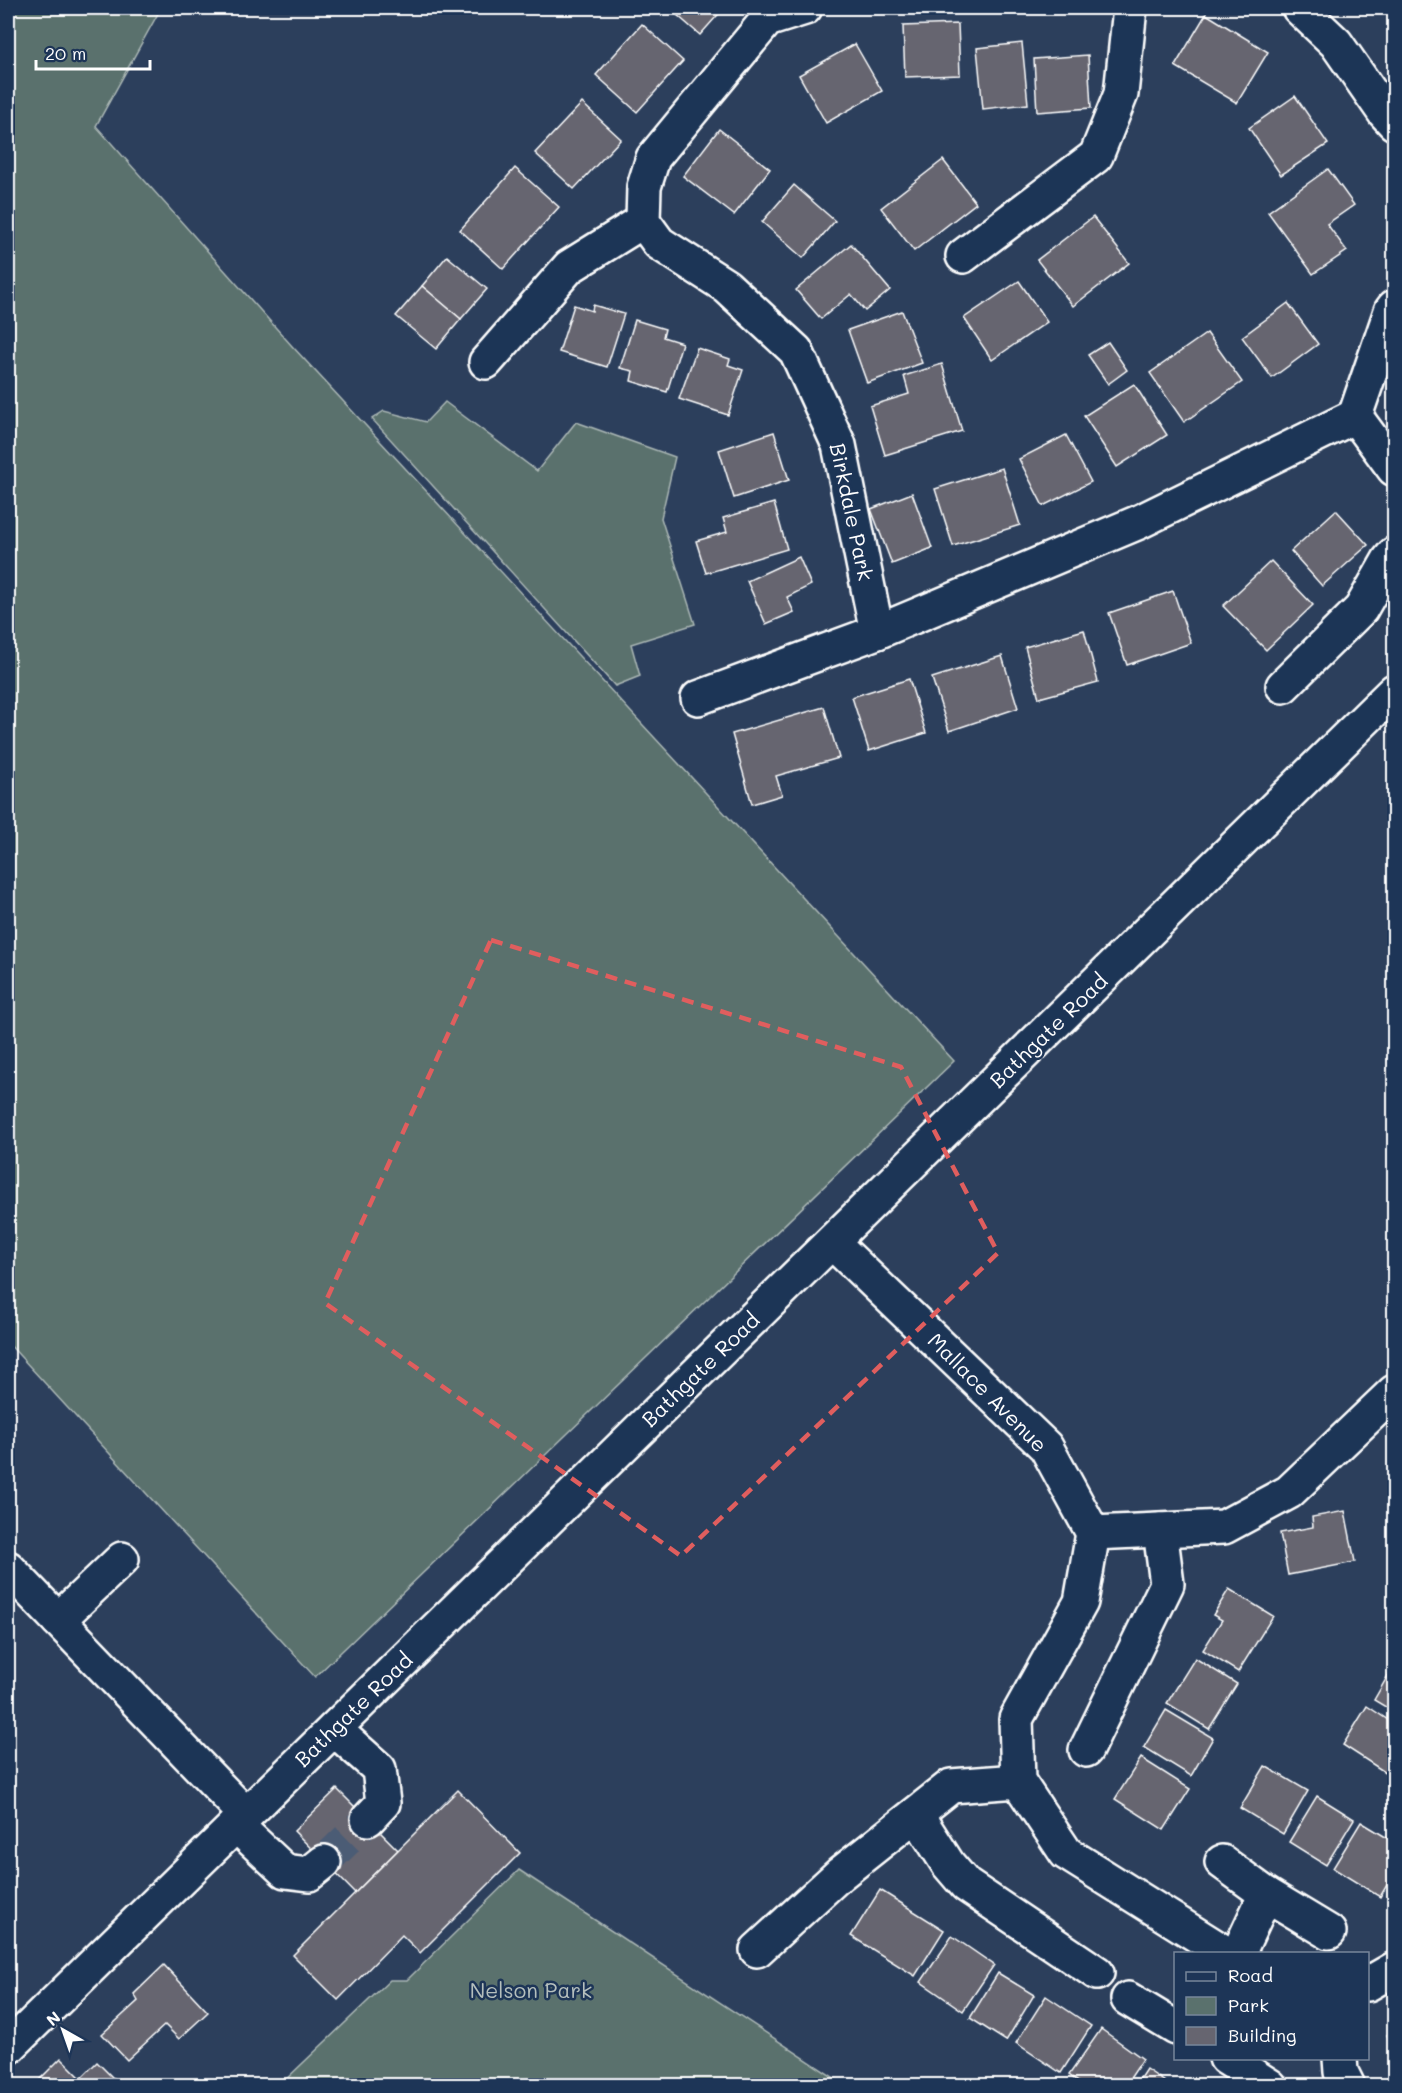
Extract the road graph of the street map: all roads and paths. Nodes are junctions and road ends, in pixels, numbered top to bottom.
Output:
1 (805, 8) edge
2 (1130, 8) edge
3 (1299, 8) edge
4 (1395, 123) edge
5 (643, 221) junction
6 (963, 256) dead end
7 (1395, 307) edge
8 (486, 362) dead end
9 (1355, 416) junction
10 (1395, 469) edge
11 (1395, 554) edge
12 (877, 632) junction
13 (1283, 686) dead end
14 (1395, 692) edge
15 (698, 698) dead end
16 (832, 1242) junction
17 (1395, 1392) edge
18 (1160, 1530) junction
19 (1093, 1533) junction
20 (122, 1559) dead end
21 (8, 1568) edge
22 (58, 1620) junction
23 (334, 1728) junction
24 (1086, 1750) dead end
25 (1018, 1781) junction
26 (916, 1814) junction
27 (368, 1819) tunnel mouth
28 (241, 1820) junction
29 (324, 1862) tunnel mouth
30 (1222, 1862) dead end
31 (1266, 1894) junction
32 (1329, 1932) dead end
33 (757, 1950) dead end
34 (1225, 1952) edge
35 (1238, 1952) edge
36 (1395, 1969) edge
37 (1097, 1973) dead end
38 (1369, 1983) edge
39 (1128, 1999) dead end
40 (1174, 2027) edge
41 (8, 2048) edge
42 (1229, 2060) edge
43 (1340, 2060) edge
44 (1270, 2085) edge
45 (1348, 2085) edge

1 - 5 street
2 - 6 street
3 - 4 street
5 - 8 street
5 - 12 street, Birkdale Park
7 - 9 street
9 - 10 street
9 - 12 street
11 - 13 street
12 - 15 street
14 - 16 street, Bathgate Road
16 - 19 street, Mallace Avenue
16 - 23 street, Bathgate Road
17 - 18 street
18 - 19 street
18 - 24 street
19 - 25 street
20 - 22 street
21 - 22 street
22 - 28 street
23 - 27 street
23 - 28 street, Bathgate Road
25 - 26 street
25 - 34 street
26 - 33 street
26 - 37 street
28 - 29 street
28 - 41 street, Bathgate Road
30 - 31 street
31 - 32 street
31 - 35 street
36 - 38 street
39 - 40 street
42 - 44 street
43 - 45 street

